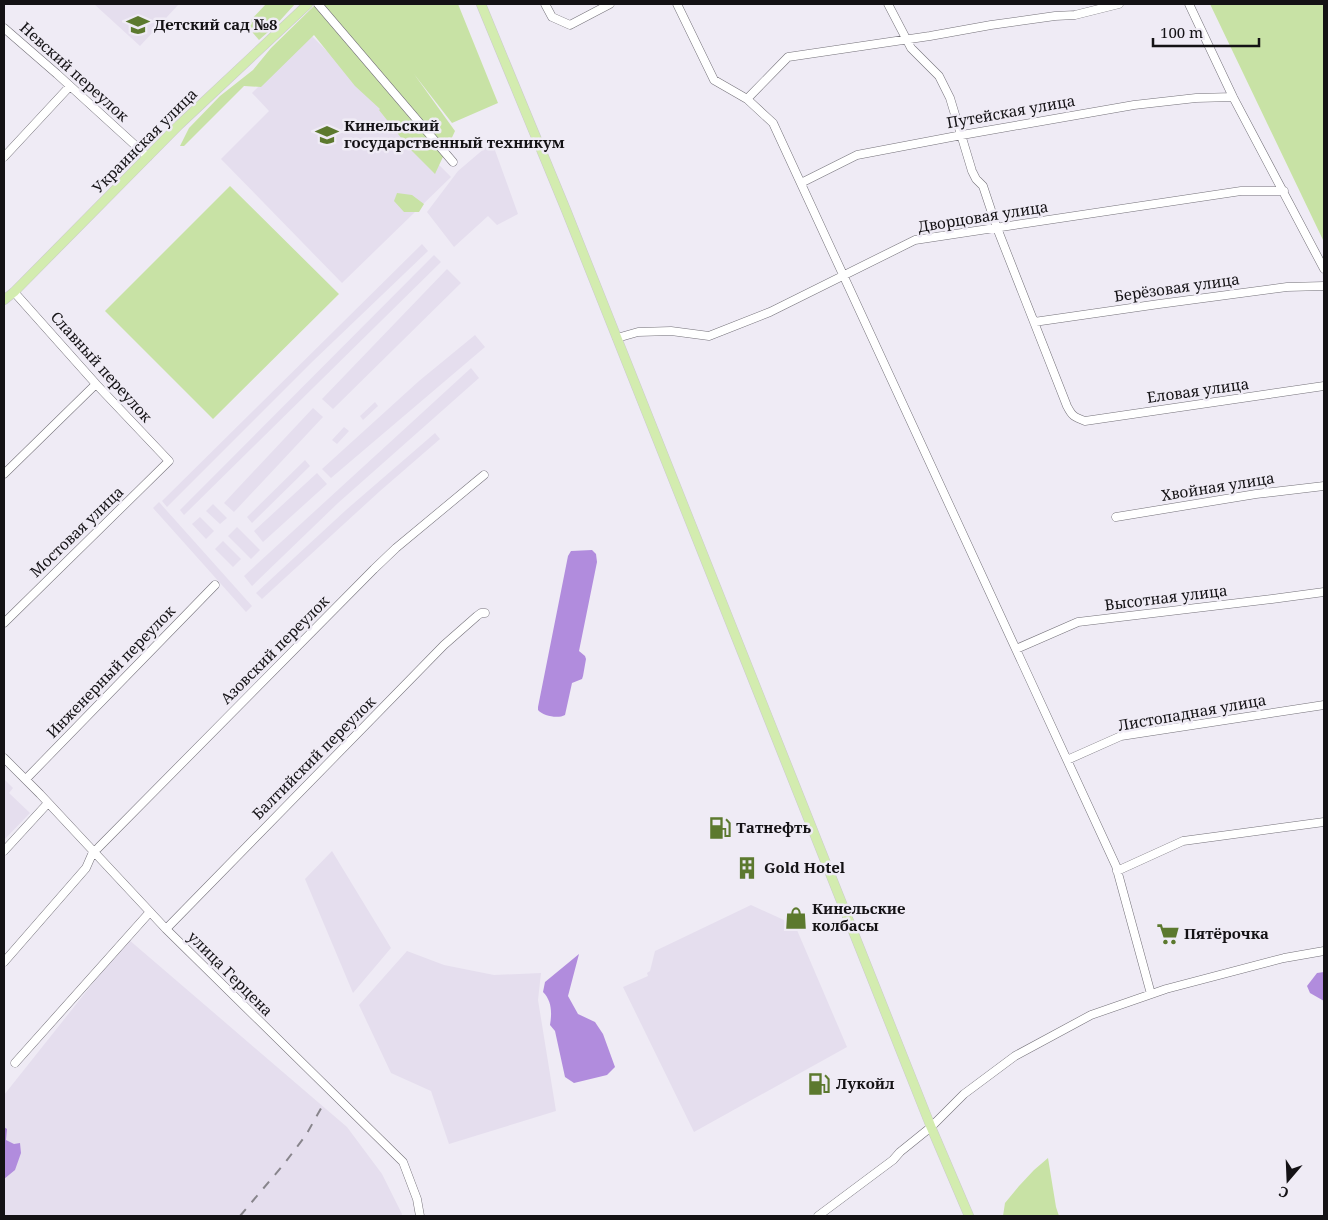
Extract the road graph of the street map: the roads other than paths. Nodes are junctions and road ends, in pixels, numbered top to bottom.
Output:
1 (308, 4) edge
2 (318, 4) edge
3 (481, 4) edge
4 (545, 4) edge
5 (610, 4) edge
6 (677, 4) edge
7 (888, 4) edge
8 (1119, 4) edge
9 (1189, 4) edge
10 (4, 28) edge
11 (907, 40) junction
12 (70, 86) junction
13 (1233, 97) junction
14 (747, 99) junction
15 (962, 135) junction
16 (4, 157) edge
17 (148, 157) junction
18 (453, 162) dead end
19 (801, 183) junction
20 (1284, 191) junction
21 (997, 228) junction
22 (1324, 269) edge
23 (844, 276) junction
24 (1324, 286) edge
25 (7, 295) edge
26 (1034, 322) junction
27 (617, 338) junction
28 (96, 384) junction
29 (1324, 386) edge
30 (169, 461) joint
31 (4, 474) edge
32 (484, 475) dead end
33 (1324, 486) edge
34 (1116, 517) dead end
35 (215, 585) dead end
36 (1324, 592) edge
37 (485, 613) dead end
38 (4, 623) edge
39 (1016, 649) junction
40 (1324, 705) edge
41 (4, 758) edge
42 (1067, 760) junction
43 (26, 779) junction
44 (48, 803) junction
45 (1324, 822) edge
46 (4, 850) edge
47 (94, 852) junction
48 (1117, 870) junction
49 (149, 913) junction
50 (166, 930) junction
51 (1324, 952) edge
52 (4, 962) edge
53 (1151, 994) junction
54 (15, 1063) dead end
55 (931, 1127) junction
56 (420, 1216) edge
57 (818, 1216) edge
58 (969, 1216) edge

1 - 17 main road, Украинская улица
2 - 18 street
3 - 27 main road
4 - 5 street
6 - 14 street
7 - 11 street
8 - 11 street
9 - 13 street
10 - 12 street, Невский переулок
11 - 14 street
11 - 15 street
12 - 16 street
12 - 17 street, Невский переулок
13 - 15 street, Путейская улица
13 - 20 street
14 - 19 street
15 - 19 street, Путейская улица
15 - 21 street
17 - 25 main road, Украинская улица
19 - 23 street
20 - 21 street, Дворцовая улица
20 - 22 street
21 - 23 street, Дворцовая улица
21 - 26 street
23 - 27 street, Дворцовая улица
23 - 39 street
24 - 26 street, Берёзовая улица
25 - 28 street, Славный переулок
26 - 29 street, Еловая улица
27 - 55 main road
28 - 30 street, Славный переулок
28 - 31 street
30 - 38 street, Мостовая улица
32 - 47 street, Азовский переулок
33 - 34 street, Хвойная улица
35 - 43 street, Инженерный переулок
36 - 39 street, Высотная улица
37 - 50 street, Балтийский переулок
39 - 42 street
40 - 42 street, Листопадная улица
41 - 43 street, улица Герцена
42 - 48 street
43 - 44 street, улица Герцена
44 - 46 street
44 - 47 street, улица Герцена
45 - 48 street
47 - 49 street, улица Герцена
47 - 52 street, Азовский переулок
48 - 53 street
49 - 50 street, улица Герцена
49 - 54 street
50 - 56 street, улица Герцена
51 - 53 street
53 - 55 street
55 - 57 street
55 - 58 main road

